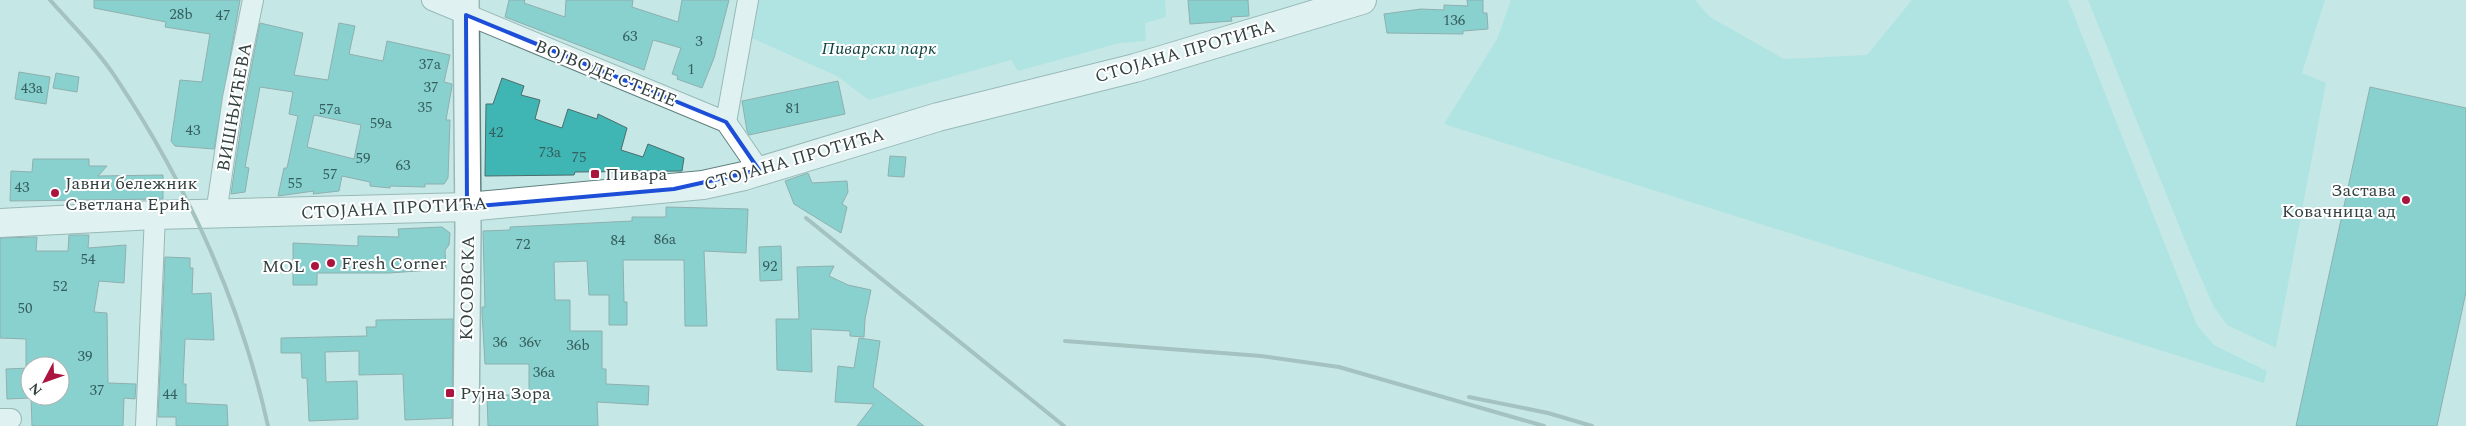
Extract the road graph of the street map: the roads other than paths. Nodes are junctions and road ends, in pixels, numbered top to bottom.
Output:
1 (252, 0) edge
2 (432, 0) edge
3 (748, 0) edge
4 (1362, 0) edge
5 (466, 8) edge
6 (726, 122) junction
7 (760, 170) junction
8 (467, 207) junction
9 (216, 214) junction
10 (155, 215) junction
11 (0, 223) edge
12 (146, 426) edge
13 (466, 426) edge

1 - 9 street, ВИШЊИЋЕВА
2 - 5 street, ВОЈВОДЕ СТЕПЕ
3 - 6 street
4 - 7 main road, СТОЈАНА ПРОТИЋА
5 - 6 street, ВОЈВОДЕ СТЕПЕ
5 - 8 street, КОСОВСКА
6 - 7 street
7 - 8 main road, СТОЈАНА ПРОТИЋА
8 - 9 main road, СТОЈАНА ПРОТИЋА
8 - 13 street, КОСОВСКА
9 - 10 main road, СТОЈАНА ПРОТИЋА
10 - 11 main road, СТОЈАНА ПРОТИЋА
10 - 12 street

